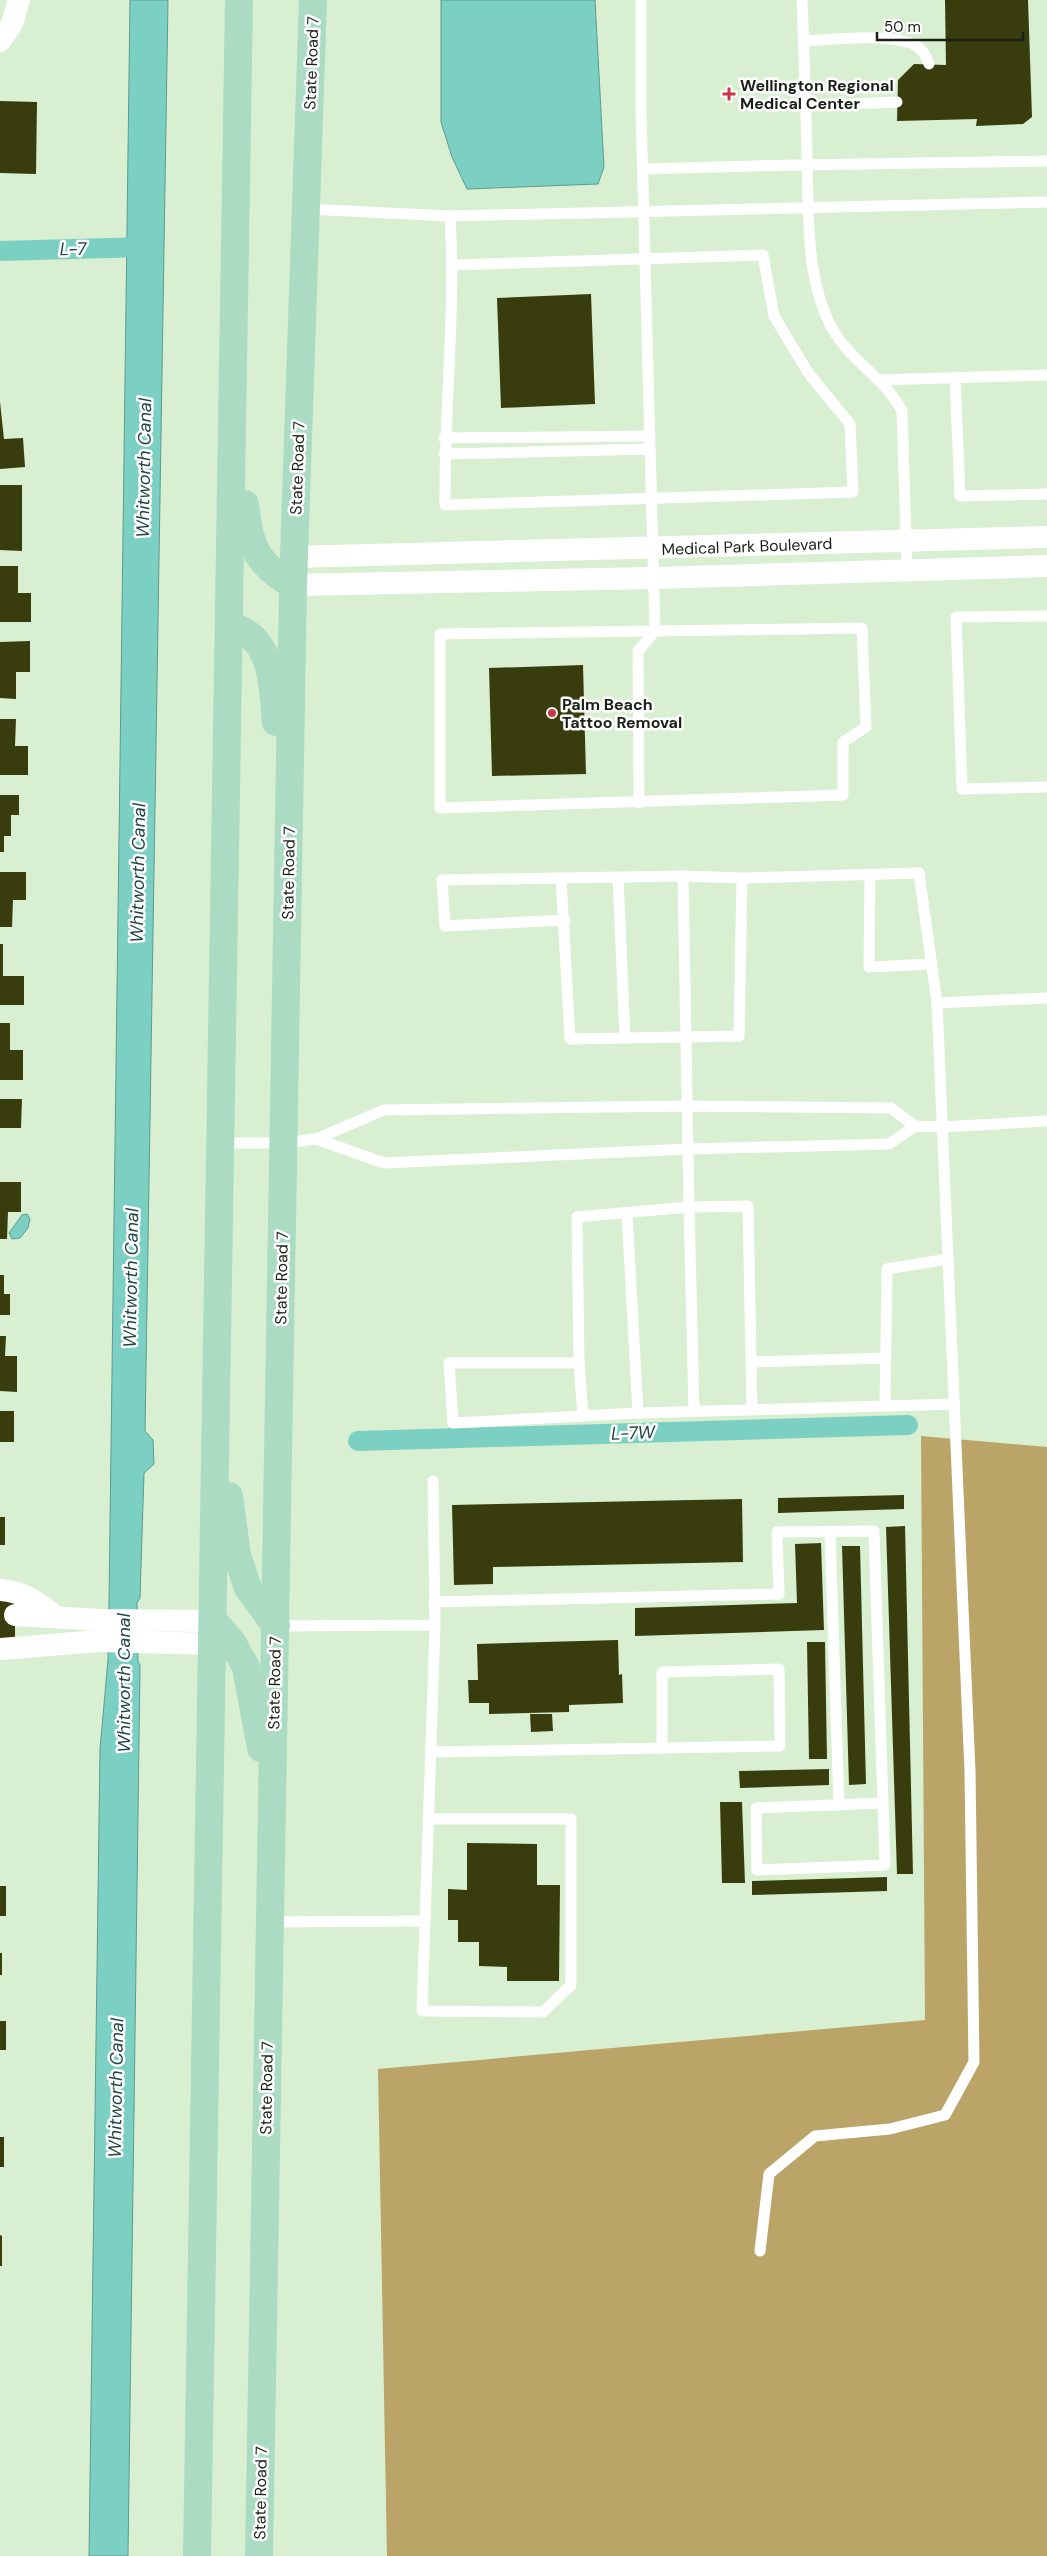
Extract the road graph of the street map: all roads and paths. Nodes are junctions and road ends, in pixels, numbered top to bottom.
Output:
1 (19, 0) edge
2 (239, 0) edge
3 (313, 0) edge
4 (641, 0) edge
5 (802, 0) edge
6 (0, 41) edge
7 (804, 41) junction
8 (929, 64) dead end
9 (897, 102) dead end
10 (806, 106) junction
11 (1047, 161) edge
12 (807, 164) junction
13 (643, 170) junction
14 (1047, 202) edge
15 (808, 207) junction
16 (306, 209) junction
17 (643, 211) junction
18 (450, 216) junction
19 (645, 257) junction
20 (453, 265) junction
21 (1047, 375) edge
22 (956, 377) junction
23 (879, 380) junction
24 (234, 414) junction
25 (650, 436) junction
26 (444, 438) junction
27 (650, 449) junction
28 (444, 454) junction
29 (1047, 494) edge
30 (651, 496) junction
31 (1047, 537) edge
32 (906, 542) junction
33 (653, 549) junction
34 (447, 553) junction
35 (294, 557) junction
36 (1047, 566) edge
37 (907, 570) junction
38 (654, 578) junction
39 (449, 582) junction
40 (293, 585) junction
41 (1047, 616) edge
42 (230, 625) junction
43 (655, 631) junction
44 (1047, 787) edge
45 (639, 803) junction
46 (289, 853) junction
47 (870, 874) junction
48 (683, 876) junction
49 (618, 877) junction
50 (561, 878) junction
51 (742, 878) junction
52 (565, 920) junction
53 (932, 964) junction
54 (1047, 998) edge
55 (937, 1004) junction
56 (626, 1038) junction
57 (686, 1038) junction
58 (687, 1106) junction
59 (1047, 1121) edge
60 (916, 1126) junction
61 (941, 1127) junction
62 (316, 1139) junction
63 (222, 1143) junction
64 (283, 1144) junction
65 (688, 1149) junction
66 (689, 1207) junction
67 (627, 1213) junction
68 (948, 1259) junction
69 (886, 1358) junction
70 (751, 1362) junction
71 (579, 1363) junction
72 (955, 1404) junction
73 (885, 1406) junction
74 (217, 1408) junction
75 (752, 1410) junction
76 (694, 1411) junction
77 (638, 1413) junction
78 (583, 1416) junction
79 (433, 1481) dead end
80 (830, 1532) junction
81 (0, 1590) edge
82 (434, 1602) junction
83 (15, 1615) dead end
84 (56, 1617) junction
85 (435, 1625) junction
86 (276, 1626) junction
87 (100, 1630) junction
88 (214, 1633) junction
89 (0, 1650) edge
90 (662, 1748) junction
91 (430, 1752) junction
92 (271, 1801) junction
93 (883, 1803) junction
94 (839, 1805) junction
95 (428, 1819) junction
96 (425, 1921) junction
97 (268, 1922) junction
98 (760, 2250) dead end
99 (198, 2548) edge
100 (259, 2556) edge

1 - 6 street
2 - 24 main road
3 - 16 main road, State Road 7
4 - 13 lane
5 - 7 lane
7 - 8 lane
7 - 10 lane
9 - 10 lane
10 - 12 lane
11 - 12 lane
12 - 13 lane
12 - 15 lane
13 - 17 lane
14 - 15 lane
15 - 17 lane
15 - 23 lane
16 - 18 lane
16 - 35 main road, State Road 7
17 - 18 lane
17 - 19 lane
18 - 20 lane
19 - 20 lane
19 - 25 lane
19 - 30 lane
20 - 26 lane
21 - 22 lane
22 - 23 lane
22 - 29 lane
23 - 32 lane
24 - 40 main road
24 - 42 main road
25 - 26 lane
25 - 27 lane
26 - 28 lane
27 - 28 lane
27 - 30 lane
28 - 30 lane
30 - 33 lane
31 - 32 street, Medical Park Boulevard
32 - 33 street, Medical Park Boulevard
32 - 37 lane
33 - 34 street, Medical Park Boulevard
33 - 38 lane
34 - 35 street, Medical Park Boulevard
34 - 39 street
35 - 40 main road, State Road 7
36 - 37 street, Medical Park Boulevard
37 - 38 street, Medical Park Boulevard
38 - 39 street, Medical Park Boulevard
38 - 43 lane
39 - 40 street, Medical Park Boulevard
40 - 46 main road, State Road 7
41 - 44 lane
42 - 46 main road
42 - 63 main road
43 - 45 lane
43 - 45 lane
43 - 45 lane
46 - 64 main road, State Road 7
47 - 51 lane
47 - 53 lane
47 - 53 lane
48 - 49 lane
48 - 51 lane
48 - 57 lane
49 - 50 lane
49 - 56 lane
50 - 52 lane
50 - 52 lane
51 - 57 lane
52 - 56 lane
53 - 55 lane
54 - 55 lane
55 - 61 lane
56 - 57 lane
57 - 58 lane
58 - 60 lane
58 - 62 lane
58 - 65 lane
59 - 61 lane
60 - 61 lane
60 - 65 lane
61 - 68 lane
62 - 64 lane
62 - 65 lane
63 - 64 lane
63 - 74 main road
64 - 86 main road, State Road 7
65 - 66 lane
66 - 67 lane
66 - 70 lane
66 - 76 lane
67 - 71 lane
67 - 77 lane
68 - 69 lane
68 - 72 lane
69 - 70 lane
69 - 73 lane
70 - 75 lane
71 - 78 lane
71 - 78 lane
72 - 73 lane
72 - 98 lane
73 - 75 lane
74 - 86 main road
74 - 88 main road
75 - 76 lane
76 - 77 lane
77 - 78 lane
79 - 82 lane
80 - 82 lane
80 - 93 lane
80 - 94 lane
81 - 84 street
82 - 85 lane
83 - 84 street
84 - 87 street
85 - 86 lane
85 - 91 lane
86 - 92 main road, State Road 7
87 - 88 street
87 - 89 street
88 - 92 main road
88 - 99 main road
90 - 90 lane
90 - 91 lane
91 - 95 lane
92 - 97 main road, State Road 7
93 - 94 lane
93 - 94 lane
95 - 96 lane
95 - 96 lane
96 - 97 lane
97 - 100 main road, State Road 7

